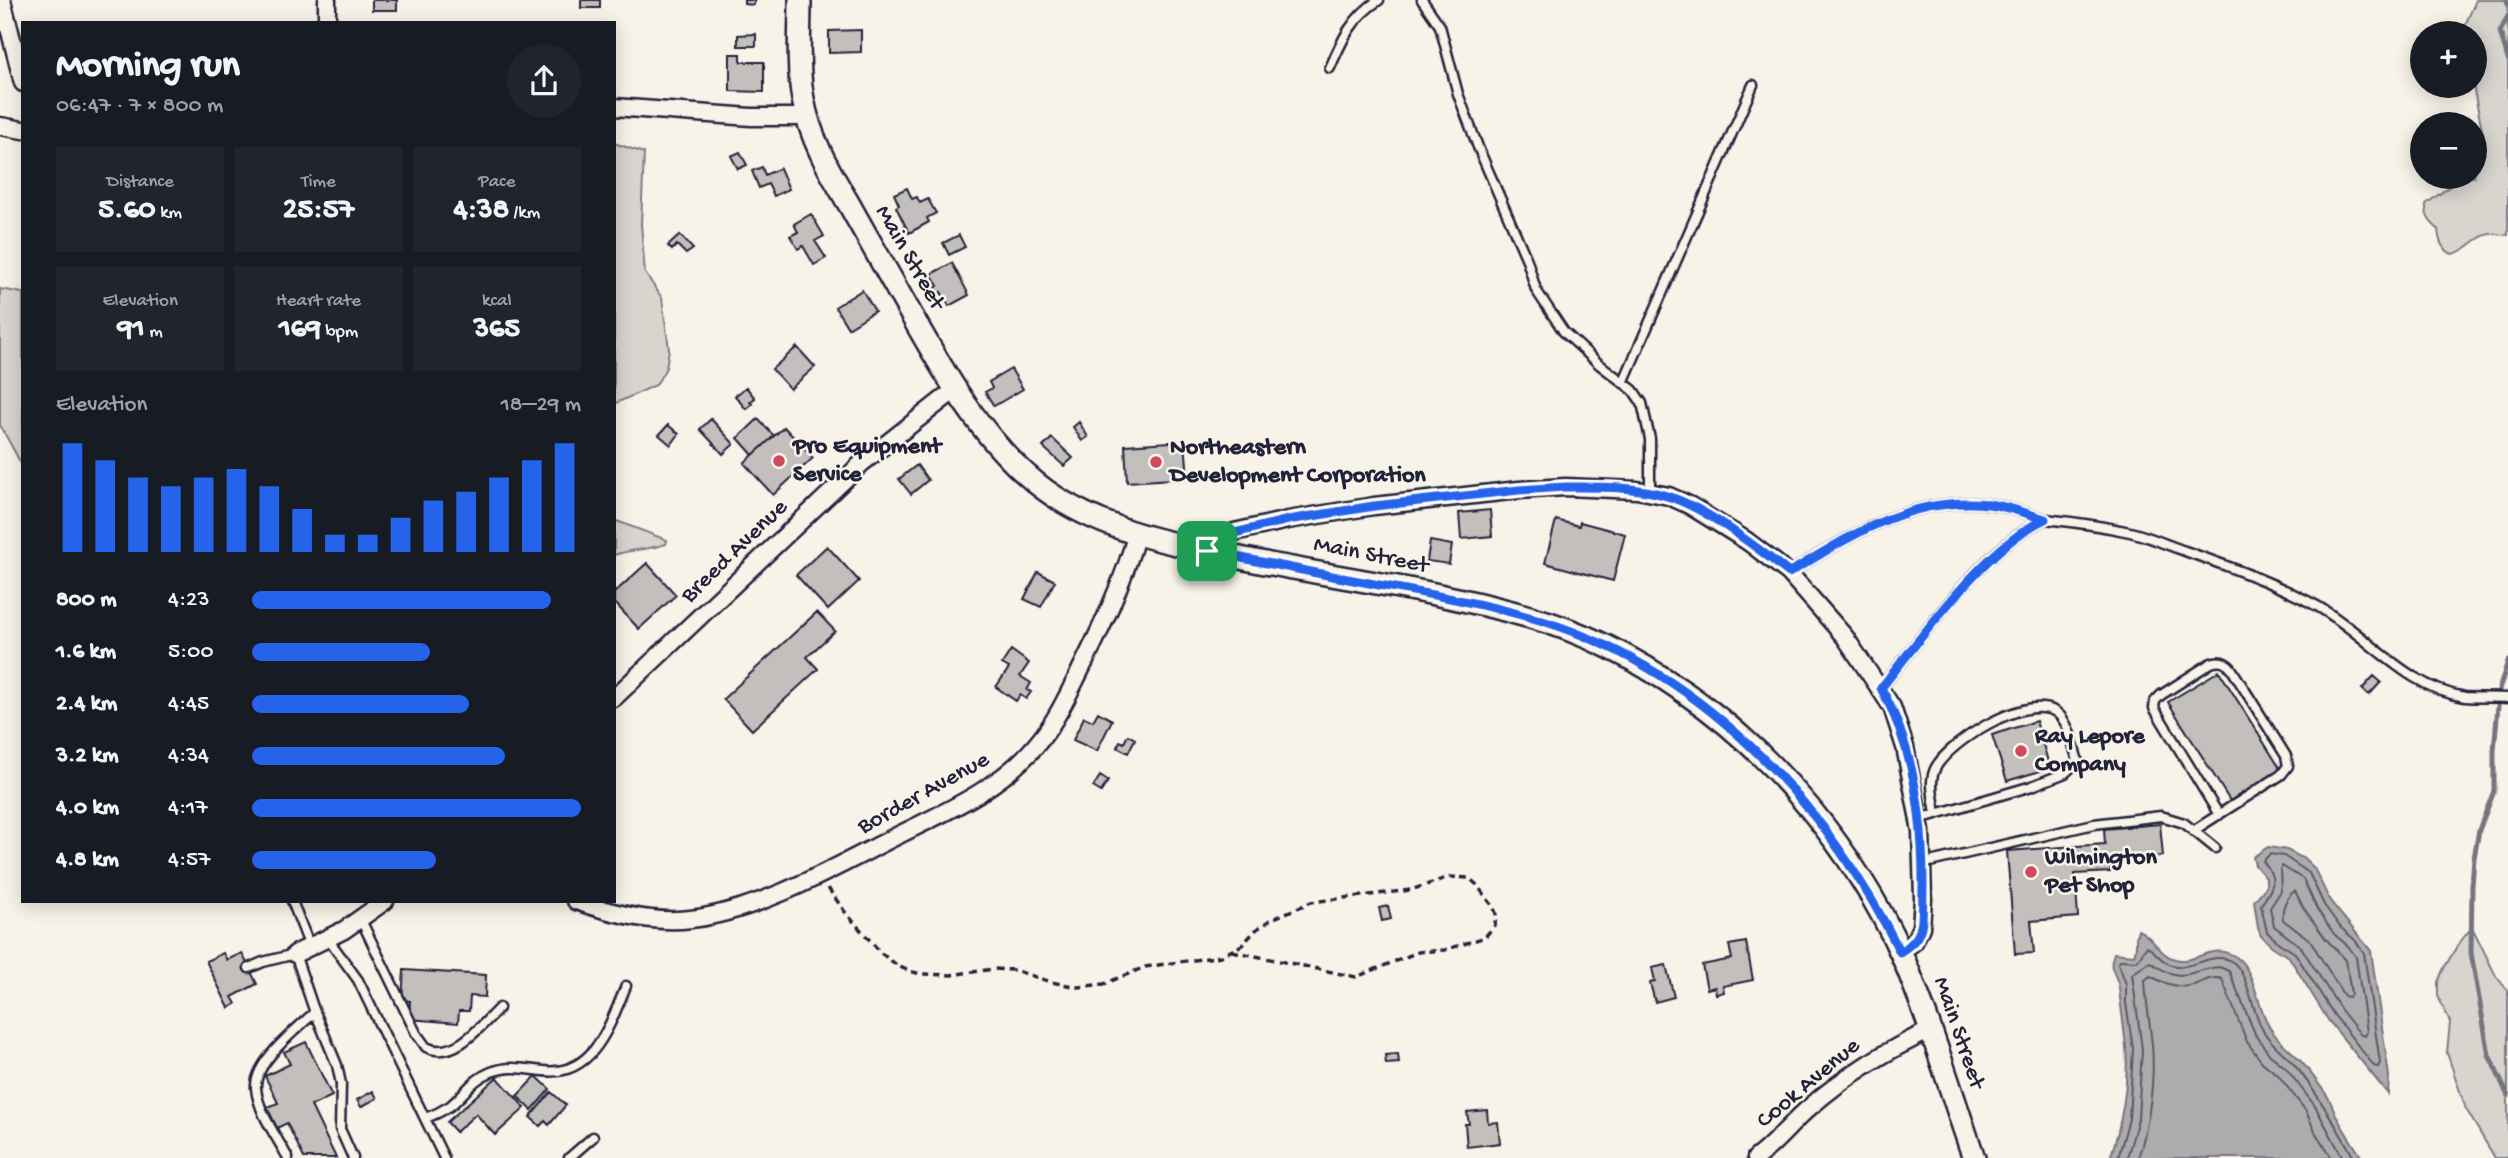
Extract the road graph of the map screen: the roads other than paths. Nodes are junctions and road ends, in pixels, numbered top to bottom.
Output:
1 (2, 0) edge
2 (327, 0) edge
3 (800, 0) edge
4 (1379, 0) edge
5 (1422, 0) edge
6 (327, 21) edge
7 (1330, 68) dead end
8 (21, 75) edge
9 (1753, 85) dead end
10 (616, 107) edge
11 (807, 117) junction
12 (0, 126) edge
13 (21, 130) edge
14 (1623, 383) junction
15 (956, 389) junction
16 (1650, 492) junction
17 (2045, 519) junction
18 (1137, 533) junction
19 (1207, 551) junction
20 (1789, 573) junction
21 (1881, 688) junction
22 (616, 696) edge
23 (2508, 698) edge
24 (1936, 814) junction
25 (2218, 815) junction
26 (1919, 819) junction
27 (2193, 831) junction
28 (2215, 848) dead end
29 (1921, 864) junction
30 (292, 903) edge
31 (382, 903) edge
32 (583, 903) edge
33 (361, 920) junction
34 (328, 939) junction
35 (302, 951) junction
36 (1900, 952) junction
37 (249, 968) dead end
38 (626, 986) dead end
39 (499, 1008) dead end
40 (315, 1012) junction
41 (1931, 1030) junction
42 (426, 1118) junction
43 (593, 1137) dead end
44 (288, 1158) edge
45 (353, 1158) edge
46 (444, 1158) edge
47 (569, 1158) edge
48 (1756, 1158) edge
49 (1974, 1158) edge

1 - 8 street
2 - 6 street
3 - 11 main road, Main Street
4 - 7 lane
5 - 14 lane
9 - 14 lane
10 - 11 street
11 - 15 main road, Main Street
12 - 13 street
14 - 16 lane
15 - 18 main road, Main Street
15 - 22 street, Breed Avenue
16 - 19 street
16 - 20 street
17 - 20 lane
17 - 21 lane
17 - 23 lane
18 - 19 main road, Main Street
18 - 32 street, Border Avenue
19 - 36 main road, Main Street
20 - 21 street
21 - 26 street
24 - 24 lane
24 - 26 lane
25 - 25 lane
25 - 27 lane
26 - 29 street
27 - 28 lane
27 - 29 lane
29 - 36 street
30 - 35 lane
31 - 33 street
33 - 34 street
33 - 39 lane
34 - 35 street
34 - 42 lane
35 - 37 lane
35 - 40 lane
36 - 41 main road, Main Street
38 - 42 lane
40 - 44 lane
40 - 45 lane
41 - 48 street, Cook Avenue
41 - 49 main road, Main Street
42 - 46 lane
43 - 47 lane

